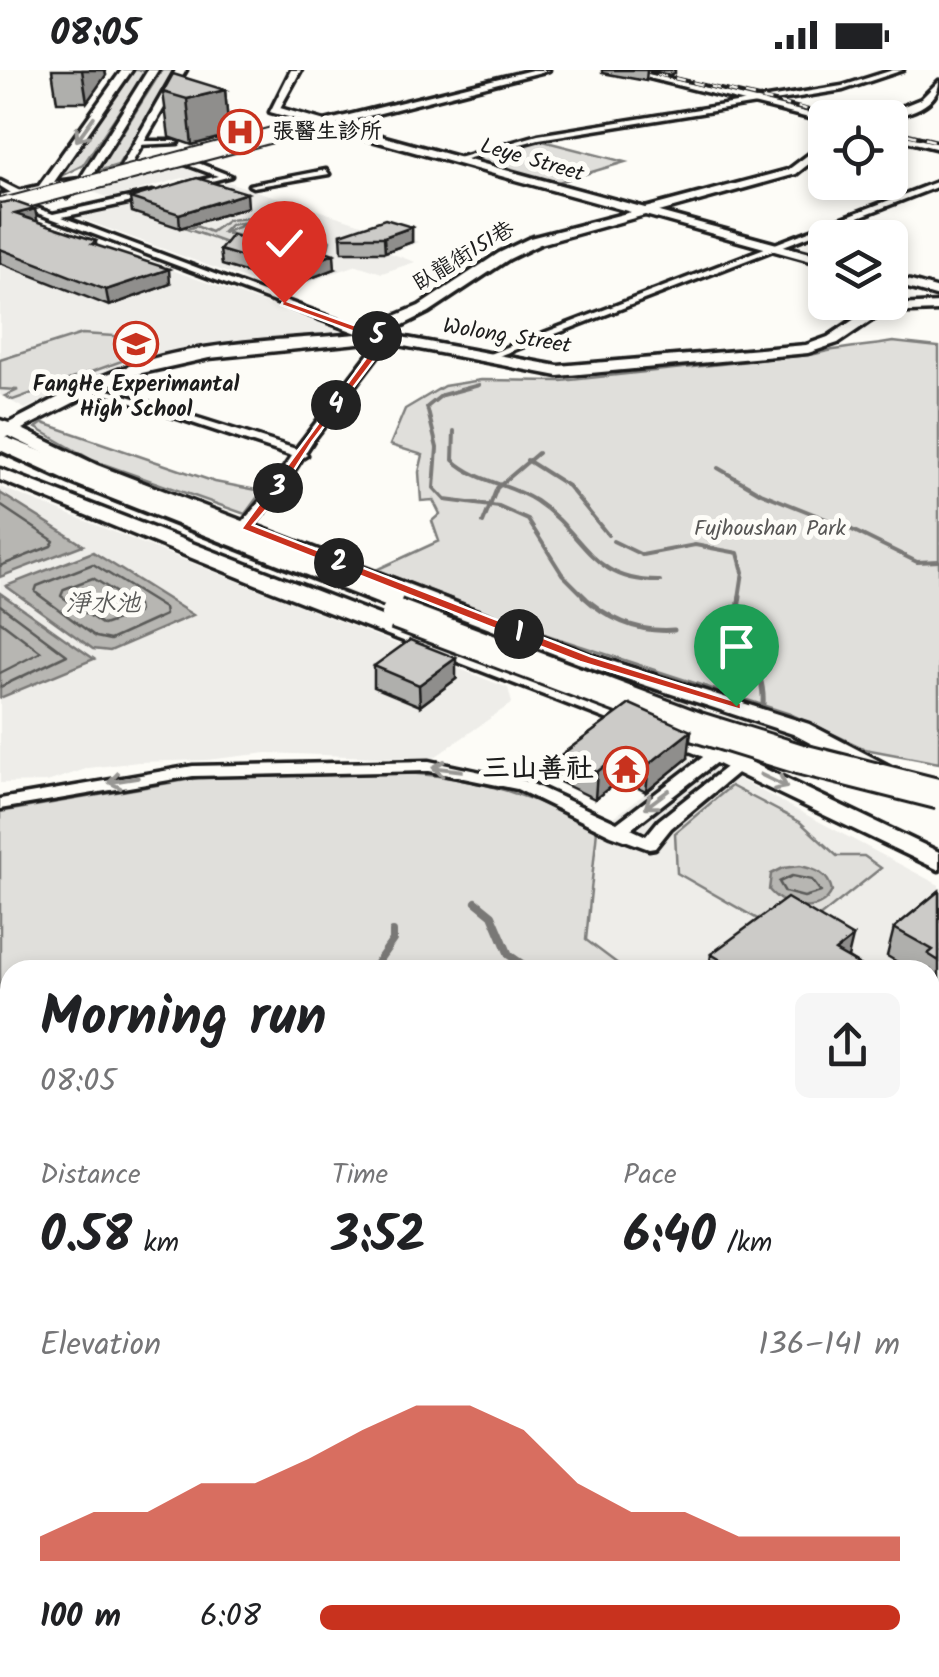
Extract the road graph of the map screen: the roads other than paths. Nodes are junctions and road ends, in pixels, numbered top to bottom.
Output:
1 (127, 70) edge
2 (153, 70) edge
3 (182, 70) edge
4 (296, 70) edge
5 (525, 70) edge
6 (544, 70) edge
7 (622, 70) edge
8 (650, 70) edge
9 (900, 70) edge
10 (939, 84) edge
11 (770, 99) junction
12 (752, 101) junction
13 (908, 108) edge
14 (808, 110) edge
15 (808, 112) edge
16 (317, 124) junction
17 (908, 130) edge
18 (908, 138) edge
19 (939, 138) edge
20 (138, 144) junction
21 (174, 144) edge
22 (939, 146) edge
23 (808, 159) edge
24 (455, 160) junction
25 (185, 161) junction
26 (326, 172) dead end
27 (116, 175) junction
28 (84, 180) junction
29 (0, 182) edge
30 (939, 184) edge
31 (253, 185) dead end
32 (43, 189) junction
33 (175, 189) edge
34 (67, 192) junction
35 (158, 194) edge
36 (19, 200) junction
37 (0, 204) edge
38 (645, 212) junction
39 (52, 218) junction
40 (776, 245) junction
41 (808, 255) edge
42 (908, 284) edge
43 (939, 293) edge
44 (939, 307) edge
45 (378, 337) junction
46 (484, 358) junction
47 (92, 388) junction
48 (2, 433) edge
49 (301, 456) junction
50 (0, 462) edge
51 (0, 474) edge
52 (245, 526) junction
53 (403, 610) junction
54 (717, 754) junction
55 (740, 764) junction
56 (939, 773) edge
57 (939, 794) edge
58 (939, 802) edge
59 (0, 804) edge
60 (617, 832) junction
61 (939, 862) edge

1 -> 32 main road
2 - 28 main road
3 - 20 main road
4 - 16 main road, Leye Street
5 - 16 main road
6 - 16 main road
7 - 12 main road
8 - 11 main road
9 - 11 street
10 - 13 main road
11 - 12 street
11 - 14 main road
12 - 15 main road
12 - 24 street
16 - 24 main road, Leye Street
16 - 25 main road
16 - 27 main road
16 - 27 highway, bridge
17 - 19 main road
18 - 22 main road
20 - 21 street
20 - 27 main road
23 - 38 main road
24 - 38 main road, Leye Street
25 - 27 main road
25 - 33 street
26 - 31 street
27 - 28 main road
27 - 34 main road
27 - 37 highway, bridge
28 - 32 main road
28 - 34 main road
28 - 37 highway
29 - 36 street, Wolong Street
30 - 40 street
32 - 36 main road
34 - 36 main road
35 - 39 street
36 - 37 main road
36 - 39 street, Wolong Street
38 - 40 main road, Leye Street
38 - 45 main road, 臥龍街151巷
39 - 45 street, Wolong Street
40 - 41 main road, Leye Street
40 - 46 street
42 - 43 main road
44 - 46 main road, Wolong Street
45 - 46 main road, Wolong Street
45 - 47 main road
45 - 49 street
47 - 48 main road
47 - 49 street
48 - 52 main road
48 - 53 highway
49 - 52 street
50 - 53 highway
51 - 54 main road
52 - 58 main road
53 - 56 highway
53 - 57 highway, bridge
54 - 55 main road
54 -> 60 street
55 - 60 street
55 -> 61 main road
60 -> 59 street

